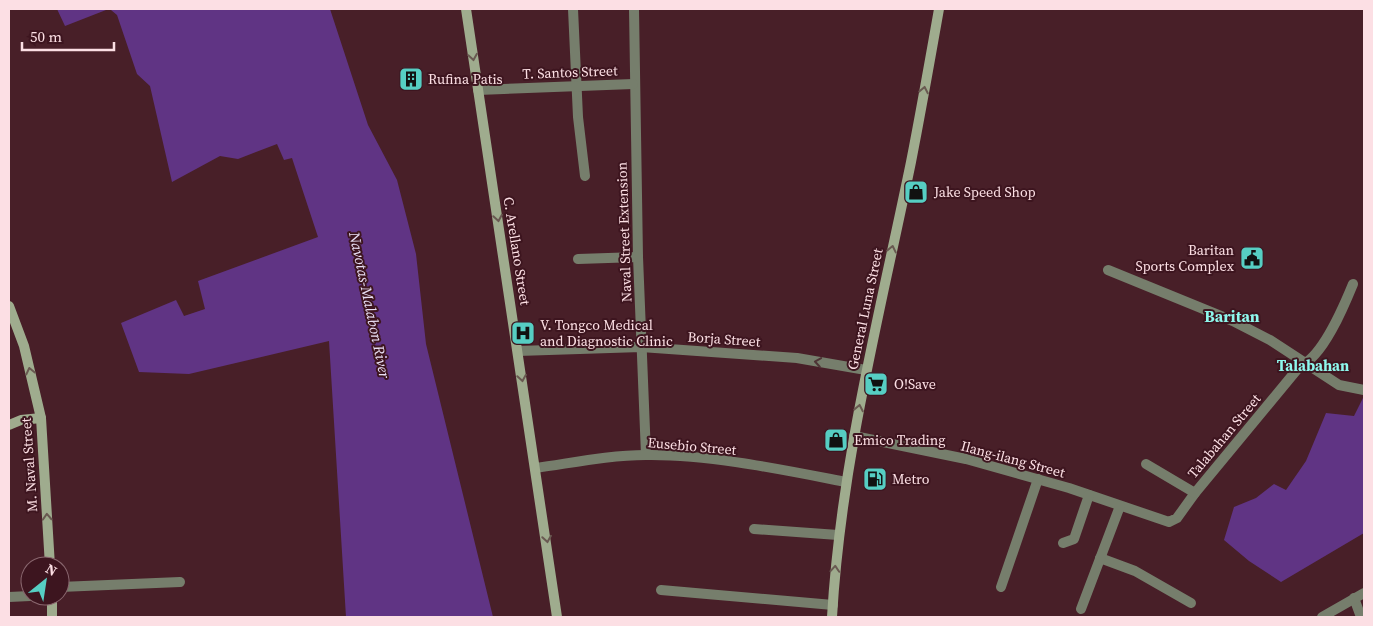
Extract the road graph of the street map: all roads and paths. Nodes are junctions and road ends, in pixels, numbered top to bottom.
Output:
1 (466, 9) edge
2 (573, 9) edge
3 (634, 9) edge
4 (939, 9) edge
5 (577, 84) junction
6 (633, 84) junction
7 (478, 90) junction
8 (584, 176) dead end
9 (638, 257) junction
10 (578, 260) dead end
11 (1108, 270) dead end
12 (1353, 284) dead end
13 (9, 306) edge
14 (640, 347) junction
15 (518, 350) junction
16 (1306, 364) junction
17 (866, 370) junction
18 (1364, 390) edge
19 (41, 418) junction
20 (9, 425) edge
21 (854, 436) junction
22 (646, 455) junction
23 (1146, 464) dead end
24 (536, 468) junction
25 (1038, 479) junction
26 (846, 482) junction
27 (1195, 493) junction
28 (1089, 495) junction
29 (1120, 506) junction
30 (1162, 521) joint
31 (754, 529) dead end
32 (838, 535) junction
33 (1063, 543) dead end
34 (49, 556) edge
35 (1100, 558) junction
36 (180, 582) dead end
37 (70, 587) edge
38 (1001, 587) dead end
39 (661, 590) dead end
40 (1364, 593) edge
41 (1354, 598) junction
42 (1191, 603) dead end
43 (833, 605) junction
44 (1081, 609) dead end
45 (557, 617) edge
46 (832, 617) edge
47 (1322, 617) edge
48 (1361, 617) edge

1 -> 7 main road, C. Arellano Street
2 - 5 street
3 - 6 street, Naval Street Extension
17 -> 4 main road, General Luna Street
5 - 6 street, T. Santos Street
5 - 7 street, T. Santos Street
5 - 8 street
6 - 9 street, Naval Street Extension
7 -> 15 main road, C. Arellano Street
9 - 10 street
9 - 14 street, Naval Street Extension
11 - 16 street
12 - 16 street, Talabahan Street
19 -> 13 main road, M. Naval Street
14 - 15 street, Borja Street
17 -> 14 street, Borja Street
14 - 22 street, Naval Street Extension
15 -> 24 main road, C. Arellano Street
16 - 18 street
16 - 27 street, Talabahan Street
21 -> 17 main road, General Luna Street
19 - 20 main road
34 -> 19 main road, M. Naval Street
21 - 25 street, Ilang-ilang Street
21 - 26 main road, General Luna Street
22 - 24 street, Eusebio Street
22 - 26 street, Eusebio Street
23 - 27 street
24 -> 45 main road, C. Arellano Street
25 - 28 street, Ilang-ilang Street
25 - 38 street
26 - 32 main road, General Luna Street
27 - 30 street, Talabahan Street
28 - 29 street, Ilang-ilang Street
28 - 33 street
29 - 30 street, Ilang-ilang Street
29 - 35 street
31 - 32 street
43 -> 32 main road, General Luna Street
35 - 42 street
35 - 44 street
36 - 37 street
39 - 43 street
40 - 41 street
41 - 47 street
41 - 48 street
43 - 46 main road, General Luna Street

